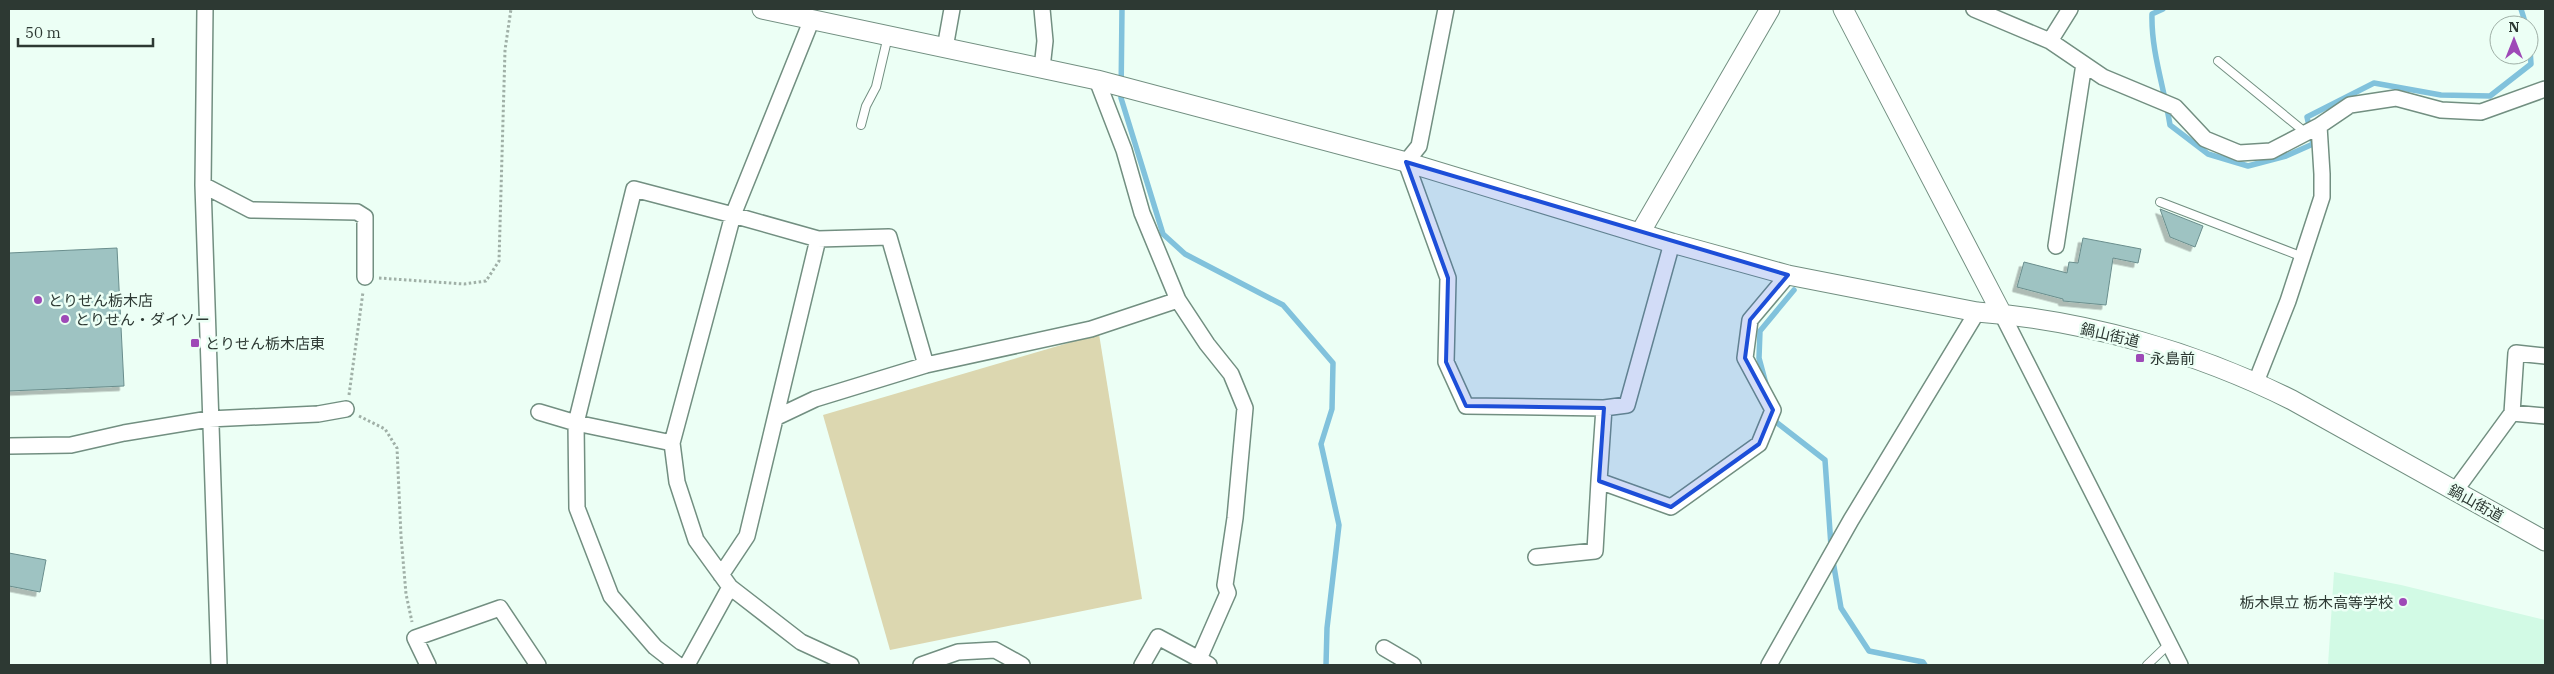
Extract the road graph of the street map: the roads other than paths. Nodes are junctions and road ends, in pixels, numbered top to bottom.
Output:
1 (205, 9) edge
2 (762, 9) edge
3 (952, 9) edge
4 (1042, 9) edge
5 (1446, 9) edge
6 (1770, 9) edge
7 (1843, 9) edge
8 (1974, 9) edge
9 (2070, 9) edge
10 (812, 19) junction
11 (888, 36) junction
12 (2050, 41) junction
13 (945, 48) junction
14 (2218, 61) dead end
15 (2084, 64) junction
16 (1042, 68) junction
17 (1097, 80) junction
18 (2545, 89) edge
19 (861, 125) dead end
20 (2312, 129) junction
21 (1406, 162) junction
22 (203, 185) junction
23 (2160, 202) dead end
24 (733, 215) junction
25 (1640, 233) junction
26 (818, 239) junction
27 (1672, 243) junction
28 (2056, 246) dead end
29 (2303, 257) junction
30 (1788, 275) junction
31 (365, 277) road end
32 (1178, 300) junction
33 (1977, 312) junction
34 (2002, 314) junction
35 (2545, 356) edge
36 (926, 366) junction
37 (2256, 382) junction
38 (1604, 408) junction
39 (346, 409) road end
40 (538, 412) dead end
41 (2512, 413) junction
42 (2545, 416) edge
43 (777, 417) junction
44 (209, 419) junction
45 (576, 423) junction
46 (672, 443) junction
47 (9, 446) edge
48 (1599, 481) junction
49 (2455, 491) junction
50 (2545, 541) edge
51 (1536, 557) dead end
52 (721, 574) junction
53 (730, 587) junction
54 (2169, 644) junction
55 (1384, 648) dead end
56 (1204, 662) edge
57 (219, 665) edge
58 (428, 665) edge
59 (538, 665) edge
60 (678, 665) edge
61 (687, 665) edge
62 (851, 665) edge
63 (921, 665) edge
64 (1022, 665) edge
65 (1142, 665) edge
66 (1413, 665) edge
67 (1769, 665) edge
68 (2147, 665) edge
69 (2180, 665) edge

1 - 22 street
2 - 10 street, 鍋山街道
3 - 13 street
4 - 16 street
5 - 21 street
6 - 25 street
7 - 34 street
8 - 12 street
9 - 12 street
10 - 11 street, 鍋山街道
10 - 24 street
11 - 13 street, 鍋山街道
11 - 19 lane
12 - 15 street
13 - 16 street, 鍋山街道
14 - 20 lane
15 - 20 street
15 - 28 street
16 - 17 street, 鍋山街道
17 - 21 street, 鍋山街道
17 - 32 street
18 - 20 street
20 - 29 street
21 - 25 street, 鍋山街道
21 - 38 street
22 - 31 street
22 - 44 street
23 - 29 lane
24 - 26 street
24 - 45 street
24 - 46 street
25 - 27 street, 鍋山街道
26 - 36 street
26 - 43 street
27 - 30 street, 鍋山街道
27 - 38 street
29 - 37 street
30 - 33 street, 鍋山街道
30 - 48 street
32 - 36 street
32 - 56 street
33 - 34 street, 鍋山街道
33 - 67 street
34 - 37 street, 鍋山街道
34 - 54 street
35 - 41 street
36 - 43 street
37 - 49 street, 鍋山街道
38 - 48 street
39 - 44 street
40 - 45 street
41 - 42 street
41 - 49 street
43 - 52 street
44 - 47 street
44 - 57 street
45 - 46 street
45 - 60 street
46 - 52 street
48 - 51 street
49 - 50 street, 鍋山街道
52 - 53 street
53 - 61 street
53 - 62 street
54 - 68 lane
54 - 69 street
55 - 66 street
56 - 65 street
58 - 59 street
63 - 64 street

